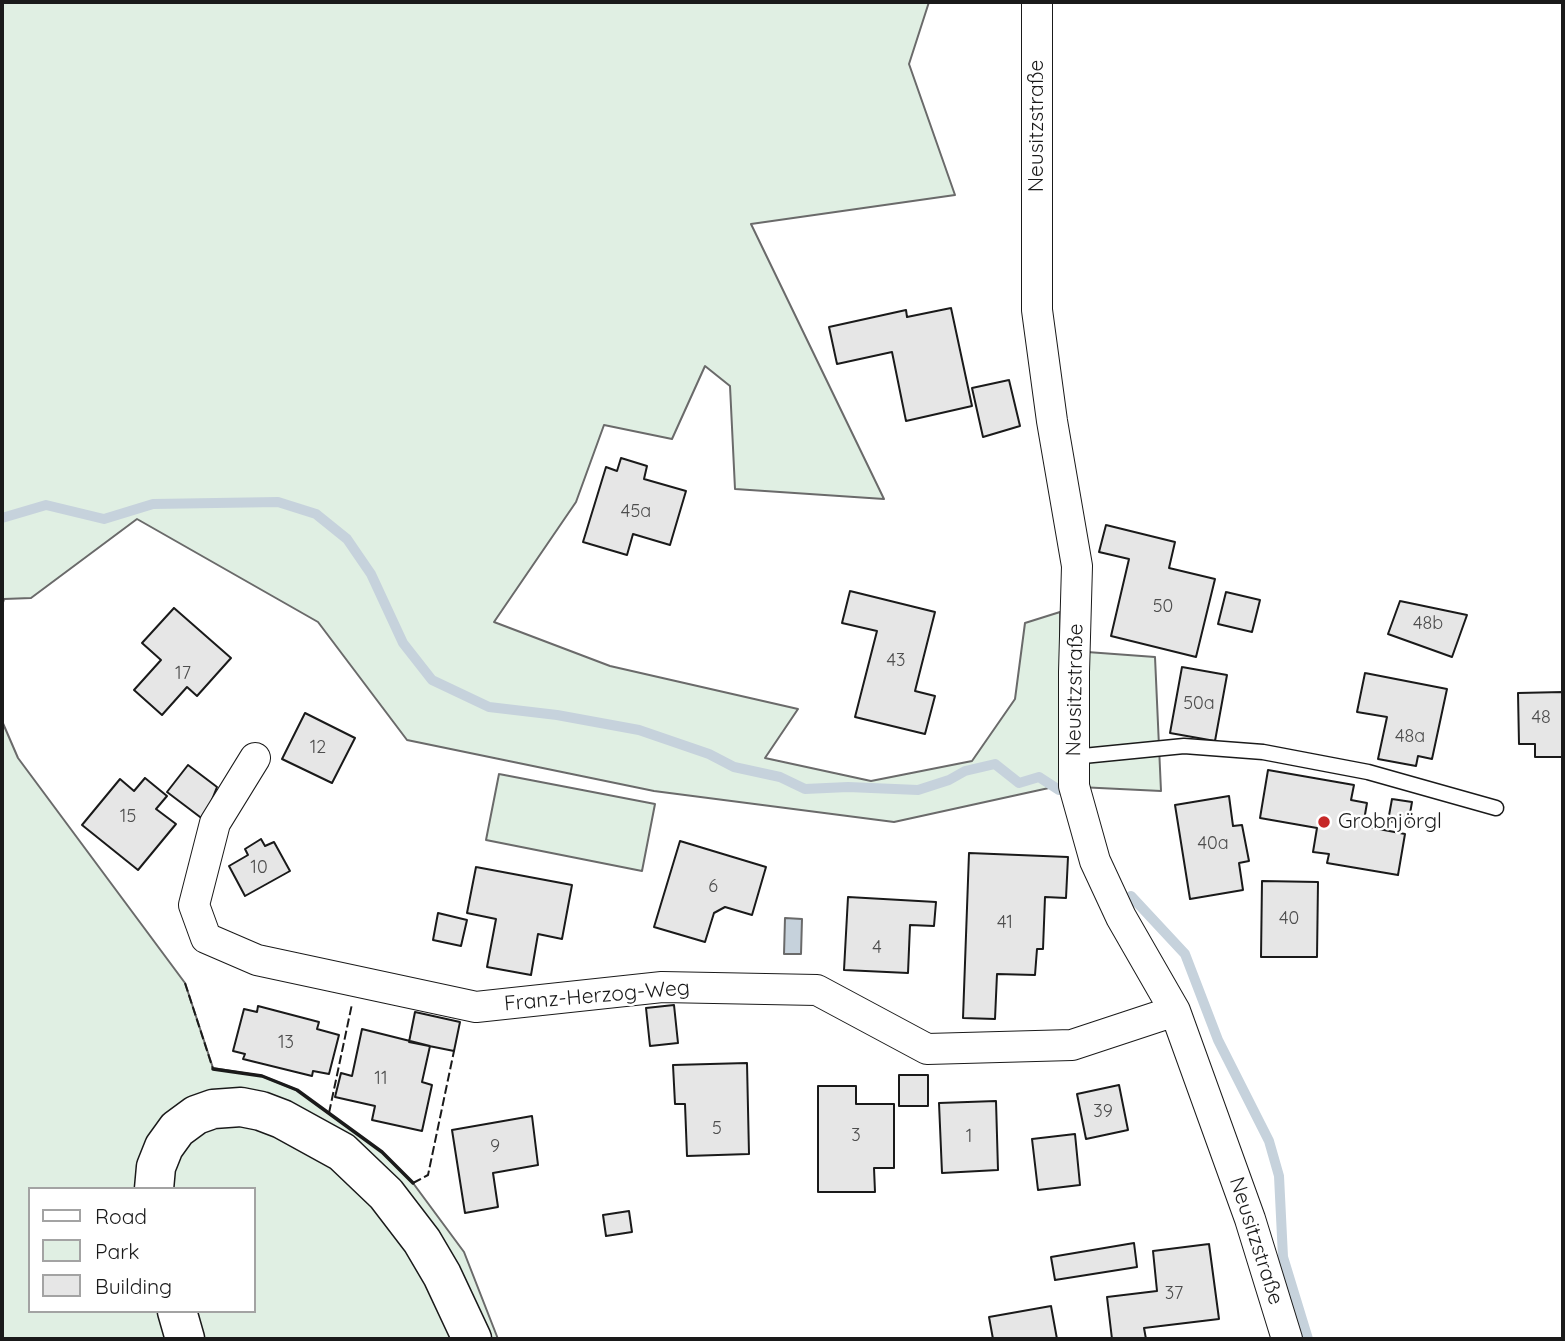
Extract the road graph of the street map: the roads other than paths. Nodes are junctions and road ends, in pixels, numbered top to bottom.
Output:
1 (1037, 2) edge
2 (1073, 757) junction
3 (256, 758) dead end
4 (1496, 808) dead end
5 (1175, 1012) junction
6 (154, 1187) edge
7 (178, 1313) edge
8 (185, 1339) edge
9 (472, 1339) edge
10 (1287, 1339) edge

1 - 2 street, Neusitzstraße
2 - 4 lane
2 - 5 street, Neusitzstraße
3 - 5 street, Franz-Herzog-Weg
5 - 10 street, Neusitzstraße
6 - 9 main road
7 - 8 main road

